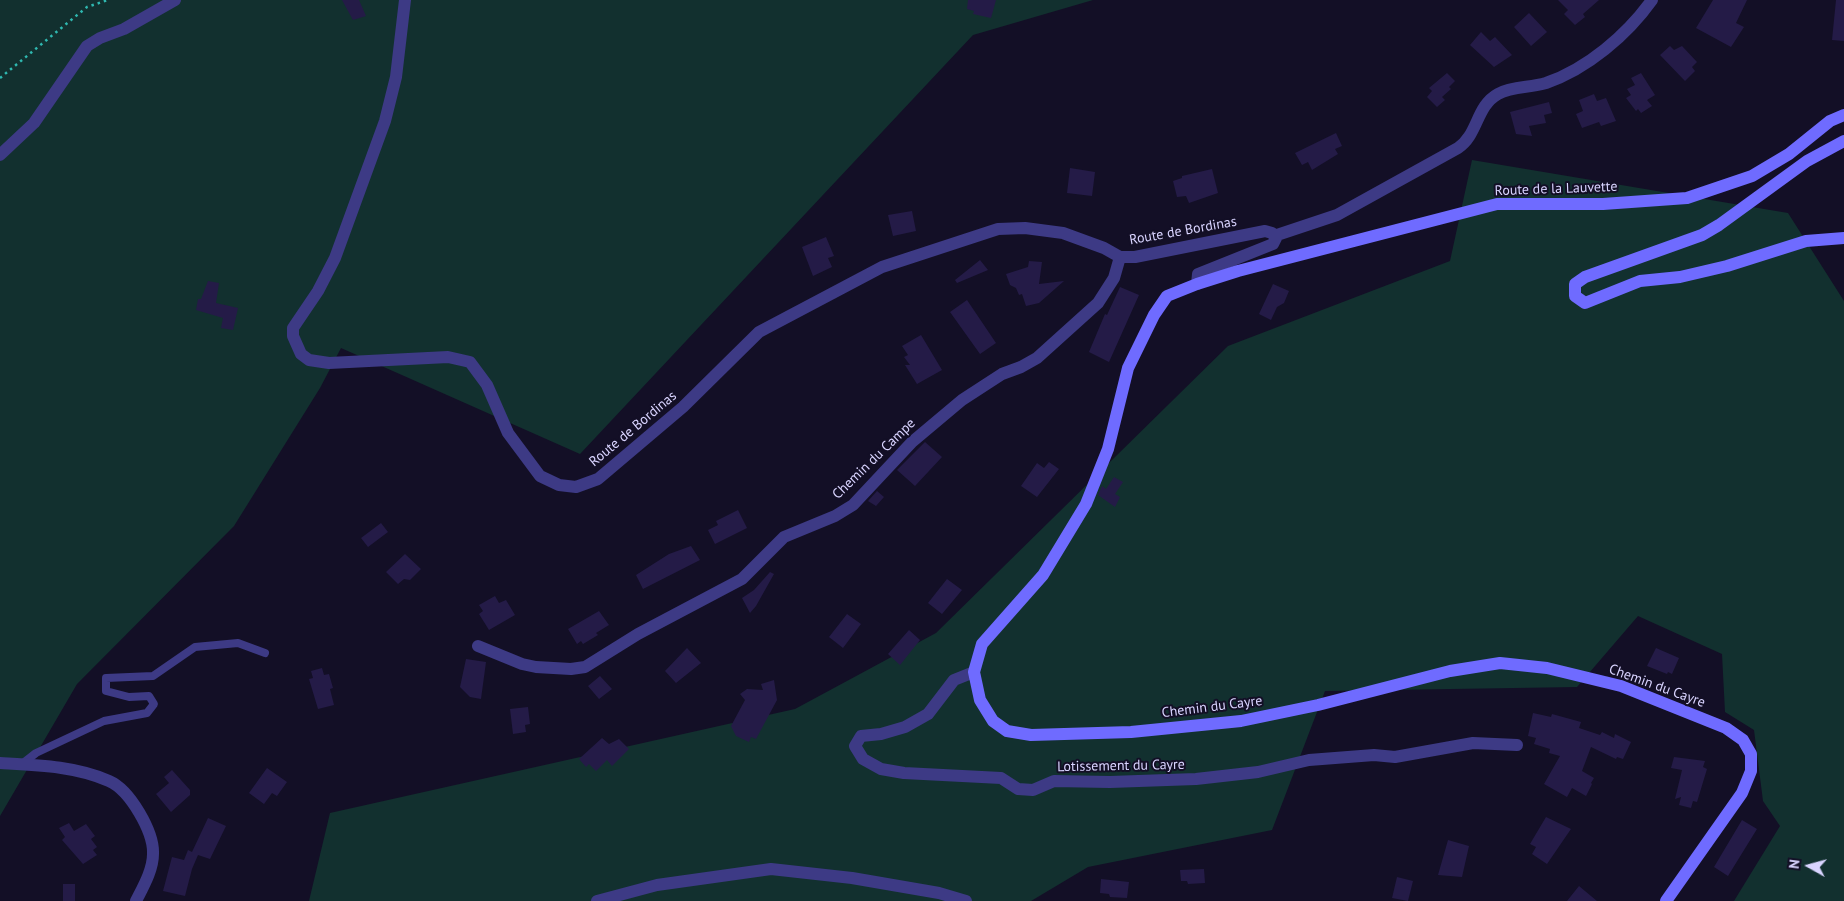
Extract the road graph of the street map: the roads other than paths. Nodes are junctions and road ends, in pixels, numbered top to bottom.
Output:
1 (175, 0) edge
2 (405, 0) edge
3 (1652, 0) edge
4 (1844, 115) edge
5 (1844, 141) edge
6 (0, 155) edge
7 (1274, 236) junction
8 (1844, 238) edge
9 (1120, 257) junction
10 (1197, 284) junction
11 (478, 646) dead end
12 (265, 653) dead end
13 (974, 672) junction
14 (1517, 745) dead end
15 (0, 763) edge
16 (22, 764) junction
17 (136, 901) edge
18 (597, 901) edge
19 (966, 901) edge
20 (1666, 901) edge

1 - 6 street
2 - 9 street, Route de Bordinas
3 - 7 street
4 - 10 street, Route de la Lauvette
5 - 8 street
7 - 9 street, Route de Bordinas
7 - 10 street
9 - 11 street, Chemin du Campe
10 - 13 street, Chemin du Cayre
12 - 16 lane
13 - 14 street, Lotissement du Cayre
13 - 20 street, Chemin du Cayre
15 - 16 street
16 - 17 street
18 - 19 street

